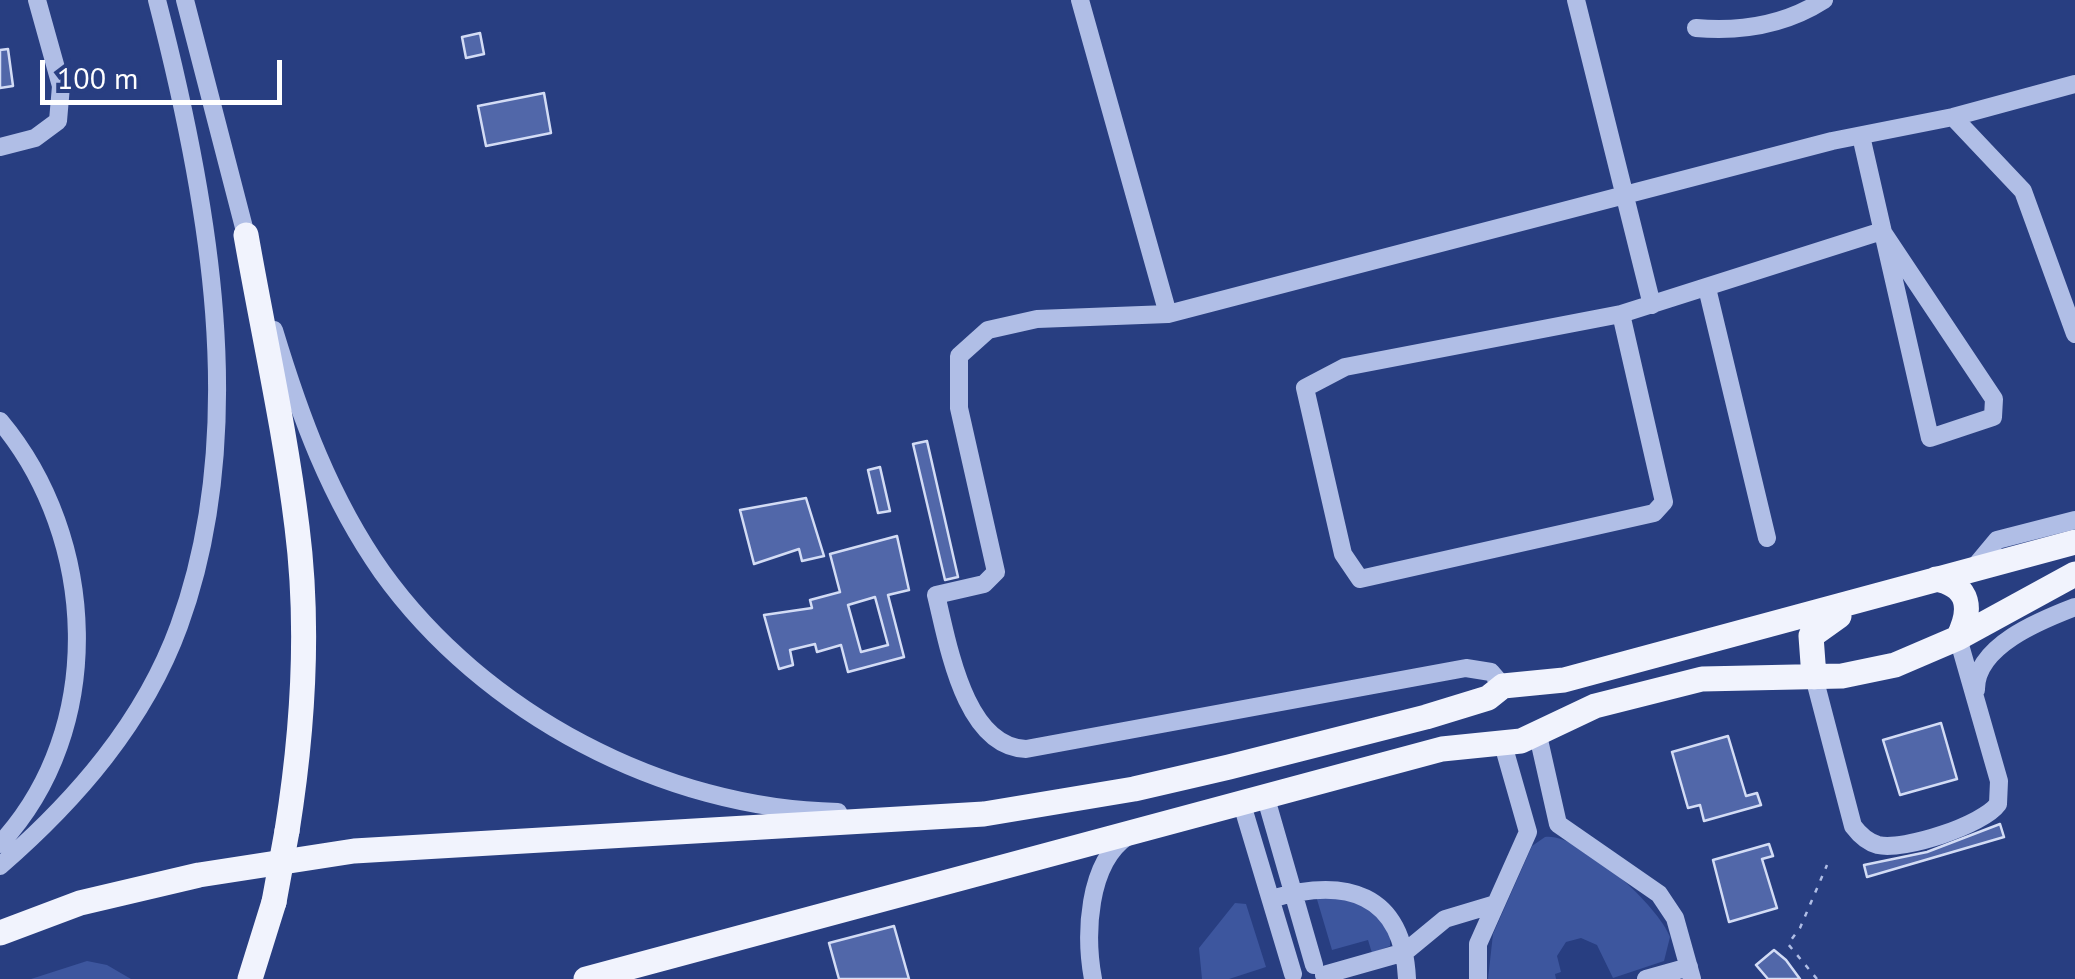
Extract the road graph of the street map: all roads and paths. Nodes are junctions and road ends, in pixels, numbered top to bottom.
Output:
1 (37, 0) edge
2 (157, 0) edge
3 (185, 0) edge
4 (1080, 0) edge
5 (1576, 0) edge
6 (1824, 0) edge
7 (1696, 28) dead end
8 (2075, 84) edge
9 (1952, 117) junction
10 (1861, 136) junction
11 (0, 147) edge
12 (1626, 195) junction
13 (1882, 231) junction
14 (246, 234) junction
15 (1707, 288) junction
16 (1652, 304) junction
17 (1168, 314) junction
18 (1621, 314) junction
19 (2075, 334) edge
20 (0, 421) edge
21 (2075, 520) edge
22 (1767, 538) dead end
23 (2075, 542) edge
24 (1972, 570) junction
25 (2075, 574) edge
26 (1936, 580) junction
27 (1860, 603) junction
28 (2075, 607) edge
29 (1958, 638) junction
30 (1814, 677) junction
31 (1504, 690) junction
32 (1976, 700) junction
33 (1536, 731) junction
34 (1502, 740) junction
35 (1253, 798) junction
36 (984, 814) junction
37 (1558, 824) junction
38 (1142, 827) junction
39 (1528, 832) junction
40 (0, 844) edge
41 (1826, 864) dead end
42 (0, 866) edge
43 (1294, 892) junction
44 (1271, 899) junction
45 (1496, 904) junction
46 (0, 933) edge
47 (1405, 952) junction
48 (1320, 973) edge
49 (1691, 973) edge
50 (1292, 977) edge
51 (250, 979) edge
52 (586, 979) edge
53 (1093, 979) edge
54 (1408, 979) edge
55 (1478, 979) edge
56 (1646, 979) edge
57 (1817, 979) edge

1 - 11 street
2 - 42 street
3 - 14 street
4 - 17 street
5 - 12 street
6 - 7 street
8 - 9 street
9 - 10 street
9 - 19 street
10 - 12 street
10 - 13 street
12 - 16 street
12 - 17 street
13 - 13 street
13 - 15 street
14 - 36 street
14 - 51 main road, bridge
15 - 16 street
15 - 22 street
16 - 18 street
17 - 31 street
18 - 18 street
20 - 40 street
21 - 24 street
23 - 24 main road
24 - 26 main road
25 - 29 main road
26 - 27 main road
26 - 29 main road
27 - 30 main road
27 - 31 main road
28 - 32 street
29 - 30 main road
29 - 32 street
30 - 32 street
30 - 33 main road
31 - 33 main road
31 - 34 main road
31 - 36 main road
33 - 34 main road
33 - 37 street
34 - 35 main road
34 - 39 street
35 - 38 main road
35 - 43 street
35 - 44 street
36 - 46 main road
37 - 39 street
37 - 49 street
38 - 52 main road
38 - 53 street
39 - 45 street
41 - 57 path
43 - 44 street
43 - 47 street
43 - 48 street
44 - 50 street
45 - 47 street
45 - 55 street
47 - 48 street
47 - 54 street
48 - 50 street
49 - 56 street

